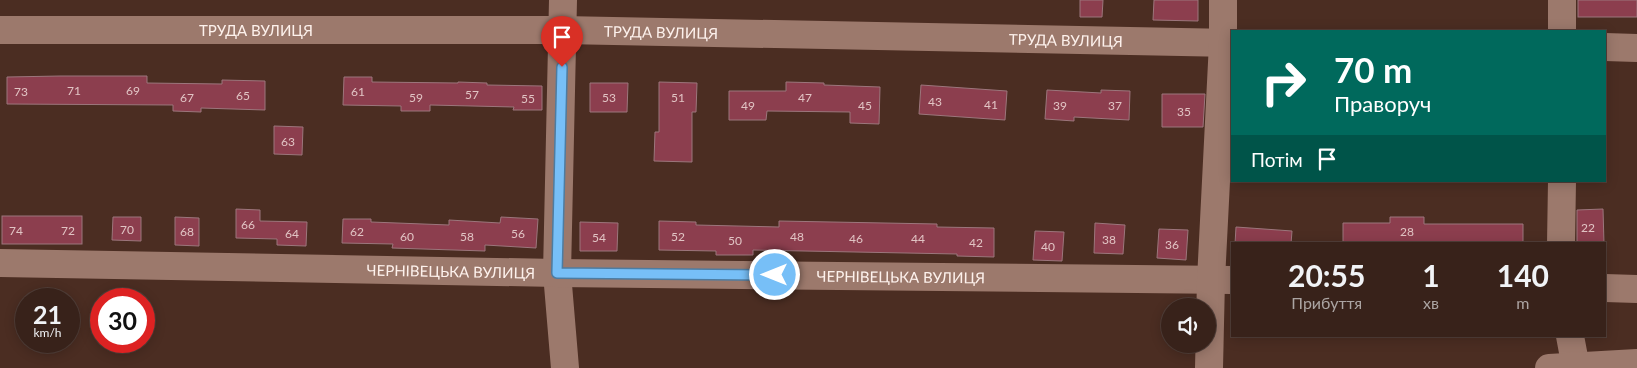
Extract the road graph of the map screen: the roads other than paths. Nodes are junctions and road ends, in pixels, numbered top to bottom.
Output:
1 (563, 0) edge
2 (1223, 0) edge
3 (1562, 0) edge
4 (0, 30) edge
5 (563, 30) junction
6 (1562, 30) edge
7 (1228, 43) edge
8 (1606, 47) edge
9 (1637, 48) edge
10 (1562, 182) edge
11 (1561, 242) edge
12 (0, 263) edge
13 (557, 273) junction
14 (1222, 280) edge
15 (1606, 288) edge
16 (1637, 289) edge
17 (1570, 337) edge
18 (1637, 363) edge
19 (1576, 367) edge
20 (564, 368) edge
21 (1209, 368) edge
22 (1549, 368) edge

1 - 5 street
2 - 7 street
3 - 6 street
4 - 5 street, ТРУДА ВУЛИЦЯ
5 - 7 street, ТРУДА ВУЛИЦЯ
5 - 13 street
7 - 14 street
8 - 9 street
10 - 11 street
12 - 13 street, ЧЕРНІВЕЦЬКА ВУЛИЦЯ
13 - 14 street, ЧЕРНІВЕЦЬКА ВУЛИЦЯ
13 - 20 street
14 - 21 street
15 - 16 street
17 - 19 street
18 - 19 street
19 - 22 street

